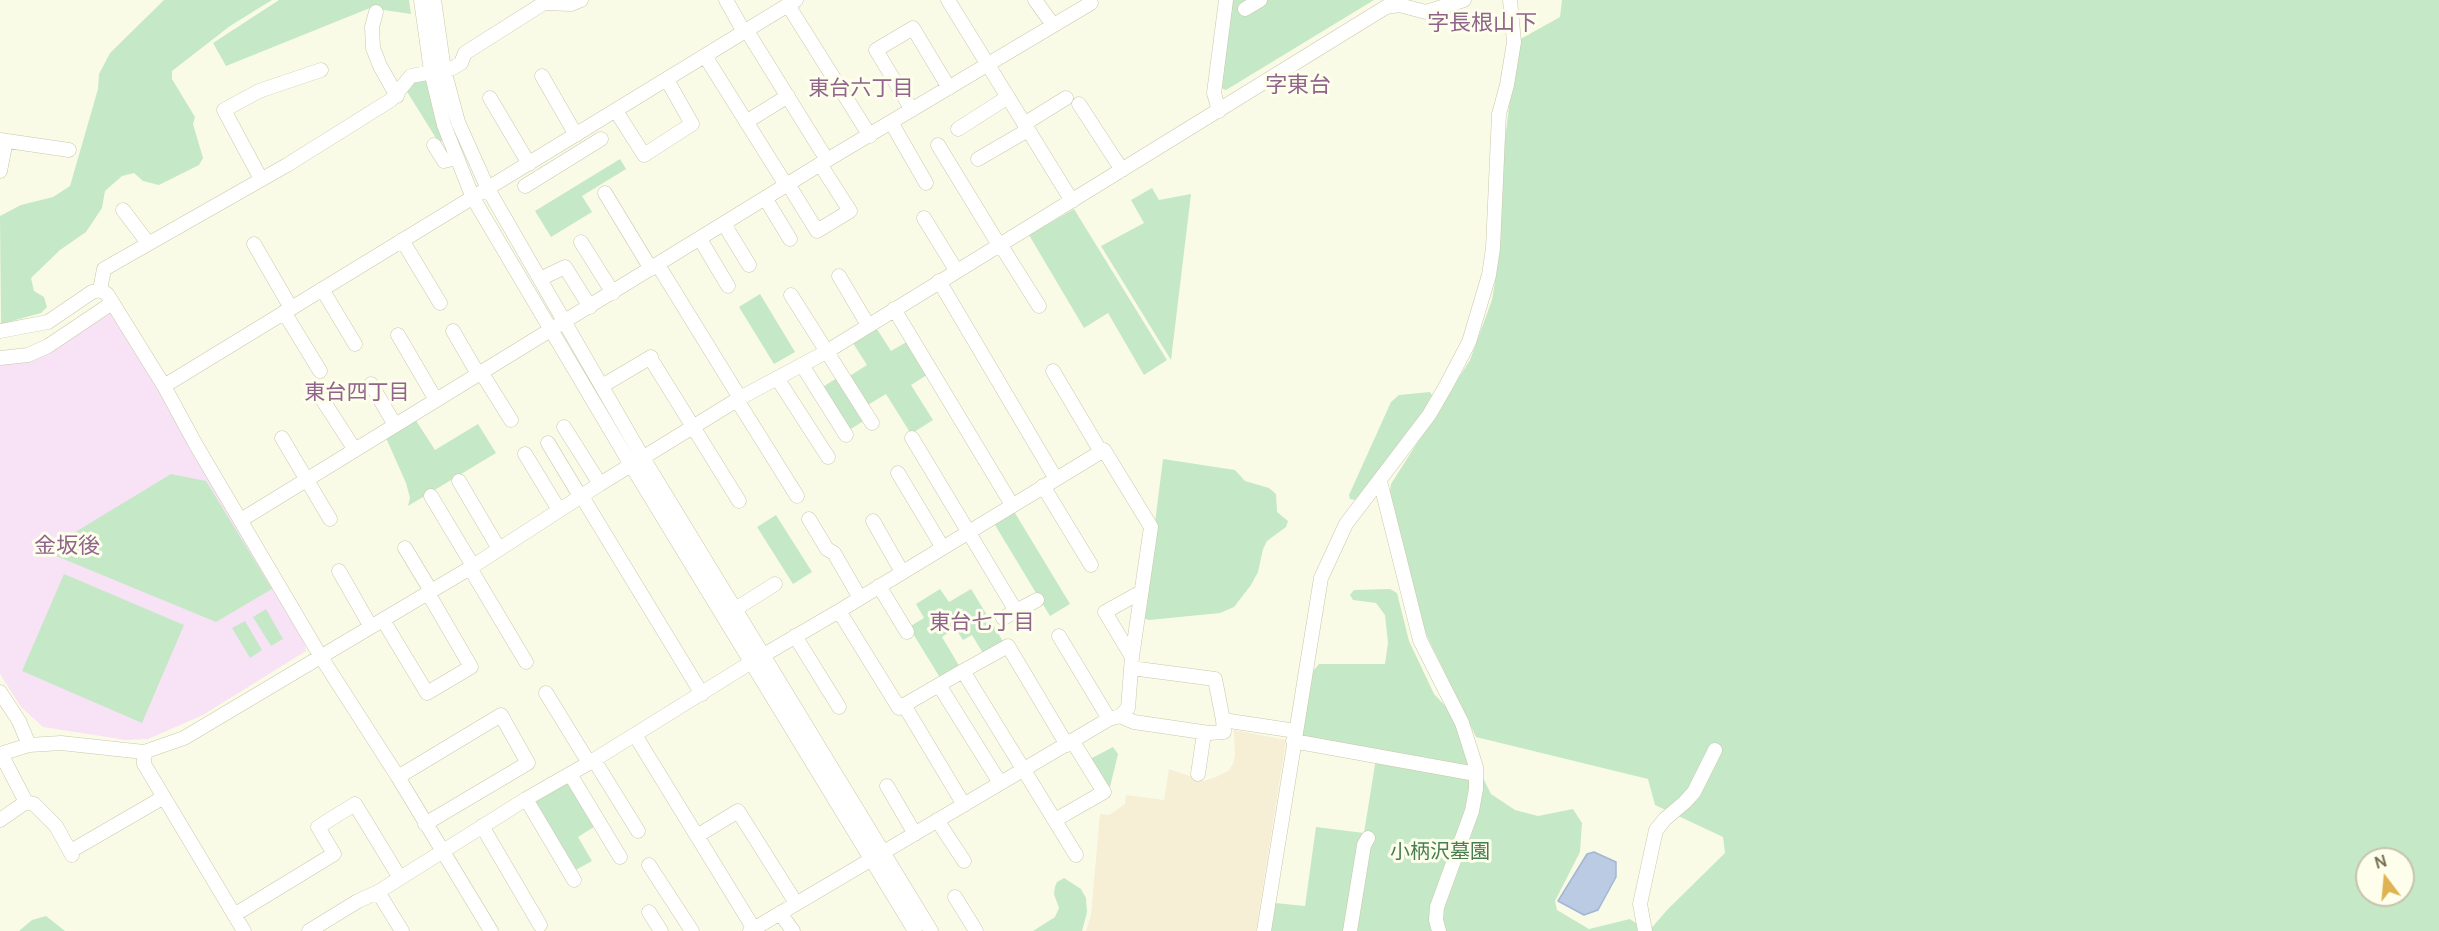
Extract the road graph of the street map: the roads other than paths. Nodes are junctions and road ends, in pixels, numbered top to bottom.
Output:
1 (421, 0) edge
2 (434, 0) edge
3 (581, 0) edge
4 (726, 0) edge
5 (948, 0) edge
6 (1035, 0) edge
7 (1042, 0) edge
8 (1226, 0) edge
9 (1260, 0) edge
10 (1464, 0) edge
11 (1510, 0) edge
12 (792, 2) edge
13 (1090, 3) dead end
14 (1383, 4) edge
15 (1245, 9) dead end
16 (376, 12) dead end
17 (1055, 24) junction
18 (746, 32) junction
19 (705, 56) junction
20 (987, 65) junction
21 (321, 70) dead end
22 (437, 70) junction
23 (542, 76) dead end
24 (667, 80) junction
25 (949, 88) junction
26 (397, 96) junction
27 (788, 96) junction
28 (1008, 97) junction
29 (490, 98) dead end
30 (912, 110) junction
31 (616, 111) junction
32 (1219, 111) junction
33 (746, 122) junction
34 (891, 123) junction
35 (1026, 127) junction
36 (958, 129) dead end
37 (576, 135) junction
38 (870, 136) junction
39 (602, 139) dead end
40 (3, 140) edge
41 (434, 145) dead end
42 (938, 145) dead end
43 (557, 147) junction
44 (69, 150) dead end
45 (457, 158) junction
46 (978, 159) dead end
47 (566, 161) junction
48 (824, 162) junction
49 (529, 164) junction
50 (1122, 170) junction
51 (0, 171) edge
52 (261, 179) junction
53 (926, 183) dead end
54 (787, 185) junction
55 (525, 186) dead end
56 (488, 189) junction
57 (604, 193) dead end
58 (473, 198) junction
59 (765, 198) junction
60 (1072, 201) junction
61 (123, 210) dead end
62 (924, 218) dead end
63 (724, 224) junction
64 (700, 239) junction
65 (789, 239) dead end
66 (402, 240) junction
67 (581, 242) dead end
68 (148, 243) junction
69 (254, 244) dead end
70 (1000, 244) junction
71 (749, 265) dead end
72 (655, 267) junction
73 (956, 270) junction
74 (839, 276) dead end
75 (540, 279) junction
76 (939, 280) junction
77 (728, 286) dead end
78 (322, 289) junction
79 (100, 290) junction
80 (613, 292) junction
81 (791, 295) dead end
82 (112, 303) junction
83 (440, 303) dead end
84 (1039, 306) dead end
85 (590, 307) junction
86 (894, 309) junction
87 (288, 310) junction
88 (565, 322) junction
89 (868, 325) junction
90 (551, 330) junction
91 (453, 331) dead end
92 (0, 332) edge
93 (398, 335) dead end
94 (355, 344) dead end
95 (826, 351) junction
96 (0, 358) edge
97 (802, 365) junction
98 (320, 371) dead end
99 (1053, 371) dead end
100 (480, 373) junction
101 (777, 378) junction
102 (371, 384) dead end
103 (164, 386) junction
104 (602, 386) junction
105 (322, 399) dead end
106 (436, 400) junction
107 (739, 400) junction
108 (511, 420) dead end
109 (872, 423) dead end
110 (395, 425) junction
111 (564, 427) dead end
112 (694, 427) junction
113 (846, 435) dead end
114 (282, 438) dead end
115 (912, 438) dead end
116 (548, 443) dead end
117 (355, 450) junction
118 (1101, 452) junction
119 (525, 454) dead end
120 (828, 457) dead end
121 (643, 458) junction
122 (631, 465) junction
123 (898, 472) dead end
124 (306, 479) junction
125 (1056, 479) junction
126 (459, 481) dead end
127 (1380, 481) junction
128 (600, 484) junction
129 (1043, 486) junction
130 (431, 496) dead end
131 (581, 496) junction
132 (797, 496) dead end
133 (740, 501) dead end
134 (1012, 505) junction
135 (559, 510) junction
136 (330, 519) dead end
137 (809, 519) dead end
138 (241, 520) junction
139 (873, 521) dead end
140 (967, 531) junction
141 (405, 548) dead end
142 (943, 548) junction
143 (499, 549) junction
144 (1091, 564) dead end
145 (471, 567) junction
146 (339, 571) dead end
147 (902, 572) junction
148 (775, 584) dead end
149 (879, 586) junction
150 (430, 592) junction
151 (1141, 592) junction
152 (860, 598) junction
153 (1037, 600) dead end
154 (734, 610) junction
155 (839, 611) junction
156 (1016, 611) junction
157 (1003, 618) dead end
158 (377, 624) junction
159 (907, 632) dead end
160 (795, 636) junction
161 (1059, 636) dead end
162 (321, 657) junction
163 (756, 659) junction
164 (526, 662) dead end
165 (1132, 662) junction
166 (963, 671) junction
167 (939, 685) junction
168 (0, 692) edge
169 (546, 693) dead end
170 (702, 694) junction
171 (904, 705) junction
172 (839, 707) dead end
173 (1114, 717) junction
174 (1223, 720) junction
175 (1204, 733) junction
176 (635, 735) junction
177 (1295, 736) junction
178 (1070, 744) junction
179 (29, 745) junction
180 (1715, 750) dead end
181 (144, 752) junction
182 (0, 754) edge
183 (592, 761) junction
184 (1025, 769) junction
185 (570, 774) junction
186 (1198, 774) dead end
187 (1476, 774) junction
188 (398, 777) junction
189 (1000, 783) junction
190 (887, 786) dead end
191 (164, 797) junction
192 (526, 799) junction
193 (26, 801) junction
194 (964, 804) junction
195 (0, 820) edge
196 (937, 820) junction
197 (1055, 820) junction
198 (425, 824) junction
199 (482, 826) junction
200 (638, 831) dead end
201 (915, 834) junction
202 (697, 836) junction
203 (1368, 838) dead end
204 (443, 851) junction
205 (1076, 855) dead end
206 (877, 856) junction
207 (620, 858) dead end
208 (964, 861) dead end
209 (649, 865) dead end
210 (400, 878) junction
211 (574, 880) dead end
212 (378, 892) junction
213 (955, 897) dead end
214 (796, 903) junction
215 (649, 912) dead end
216 (780, 913) junction
217 (234, 915) junction
218 (540, 925) dead end
219 (752, 930) edge
220 (244, 931) edge
221 (309, 931) edge
222 (402, 931) edge
223 (491, 931) edge
224 (661, 931) edge
225 (692, 931) edge
226 (793, 931) edge
227 (915, 931) edge
228 (931, 931) edge
229 (976, 931) edge
230 (1264, 931) edge
231 (1350, 931) edge
232 (1439, 931) edge
233 (1645, 931) edge

1 - 22 street
2 - 22 street
3 - 22 street
4 - 18 street
5 - 20 street
6 - 17 street
7 - 17 street
8 - 32 street
9 - 15 street
10 - 14 street
11 - 127 street
12 - 18 street
12 - 38 street
13 - 17 street
14 - 32 street
16 - 26 street
17 - 20 street
18 - 19 street
18 - 27 street
19 - 24 street
19 - 33 street
20 - 25 street
20 - 28 street
21 - 52 street
22 - 26 street
22 - 45 street
22 - 56 street
23 - 37 street
24 - 31 street
24 - 31 street
25 - 30 street
25 - 30 street
26 - 52 street
27 - 33 street
27 - 48 street
28 - 35 street
28 - 36 street
29 - 49 street
30 - 34 street
31 - 37 street
32 - 50 street
33 - 54 street
34 - 38 street
34 - 53 street
35 - 46 street
35 - 50 street
35 - 60 street
37 - 43 street
38 - 48 street
39 - 47 street
40 - 44 street
40 - 51 street
41 - 45 street
42 - 70 street
43 - 47 street
43 - 49 street
45 - 58 street
47 - 55 street
48 - 54 street
48 - 54 street
49 - 56 street
50 - 60 street
52 - 68 street
54 - 59 street
56 - 58 street
56 - 75 street
57 - 72 street
58 - 66 street
58 - 90 street
59 - 63 street
59 - 65 street
60 - 70 street
61 - 68 street
62 - 73 street
63 - 64 street
63 - 71 street
64 - 72 street
64 - 77 street
66 - 78 street
66 - 83 street
67 - 80 street
68 - 79 street
69 - 87 street
70 - 73 street
70 - 84 street
72 - 80 street
72 - 107 street
73 - 76 street
74 - 89 street
75 - 85 street
75 - 88 street
76 - 86 street
76 - 125 street
78 - 87 street
78 - 94 street
79 - 82 street
79 - 92 street
80 - 85 street
81 - 95 street
82 - 96 street
82 - 103 street
85 - 88 street
86 - 89 street
86 - 134 street
87 - 98 street
87 - 103 street
88 - 90 street
88 - 104 street
89 - 95 street
90 - 100 street
90 - 122 street
91 - 100 street
93 - 106 street
95 - 97 street
95 - 109 street
97 - 101 street
97 - 113 street
99 - 118 street
100 - 106 street
100 - 108 street
101 - 107 street
101 - 120 street
102 - 110 street
103 - 138 street
104 - 112 street
104 - 121 street
105 - 117 street
106 - 110 street
107 - 112 street
107 - 132 street
110 - 117 street
111 - 128 street
112 - 121 street
112 - 133 street
114 - 124 street
115 - 140 street
116 - 131 street
117 - 124 street
118 - 125 street
118 - 151 street
119 - 135 street
121 - 122 street
121 - 154 street
122 - 128 street
122 - 163 street
123 - 142 street
124 - 136 street
124 - 138 street
125 - 129 street
126 - 143 street
127 - 177 street
127 - 187 street
128 - 131 street
129 - 134 street
129 - 144 street
130 - 145 street
131 - 135 street
131 - 170 street
134 - 140 street
135 - 143 street
137 - 152 street
138 - 162 street
139 - 147 street
140 - 142 street
140 - 156 street
141 - 150 street
142 - 147 street
143 - 145 street
145 - 150 street
145 - 164 street
146 - 158 street
147 - 149 street
148 - 154 street
149 - 152 street
149 - 159 street
150 - 158 street
150 - 158 street
151 - 165 street
151 - 165 street
152 - 155 street
153 - 156 street
154 - 163 street
155 - 160 street
155 - 171 street
156 - 157 street
158 - 162 street
160 - 163 street
160 - 172 street
161 - 173 street
162 - 181 street
162 - 188 street
163 - 170 street
163 - 206 street
165 - 173 street
165 - 174 street
166 - 167 street
166 - 178 street
166 - 184 street
167 - 171 street
167 - 189 street
168 - 179 street
169 - 183 street
170 - 176 street
171 - 194 street
173 - 175 street
173 - 178 street
174 - 175 street
174 - 177 street
175 - 186 street
176 - 183 street
176 - 202 street
177 - 187 street
177 - 230 street
178 - 184 street
178 - 197 street
179 - 181 street
179 - 182 street
180 - 233 street
181 - 191 street
182 - 193 street
183 - 185 street
183 - 200 street
184 - 189 street
184 - 197 street
185 - 192 street
185 - 207 street
187 - 232 street
188 - 198 street
188 - 198 street
189 - 194 street
190 - 201 street
191 - 193 street
191 - 217 street
192 - 199 street
192 - 211 street
193 - 195 street
194 - 196 street
196 - 201 street
196 - 208 street
197 - 205 street
198 - 204 street
199 - 204 street
199 - 218 street
201 - 206 street
202 - 214 street
202 - 219 street
203 - 231 street
204 - 210 street
204 - 223 street
206 - 214 street
206 - 227 street
206 - 228 street
209 - 225 street
210 - 212 street
210 - 217 street
212 - 221 street
212 - 222 street
213 - 229 street
214 - 216 street
215 - 224 street
216 - 219 street
216 - 226 street
217 - 220 street

